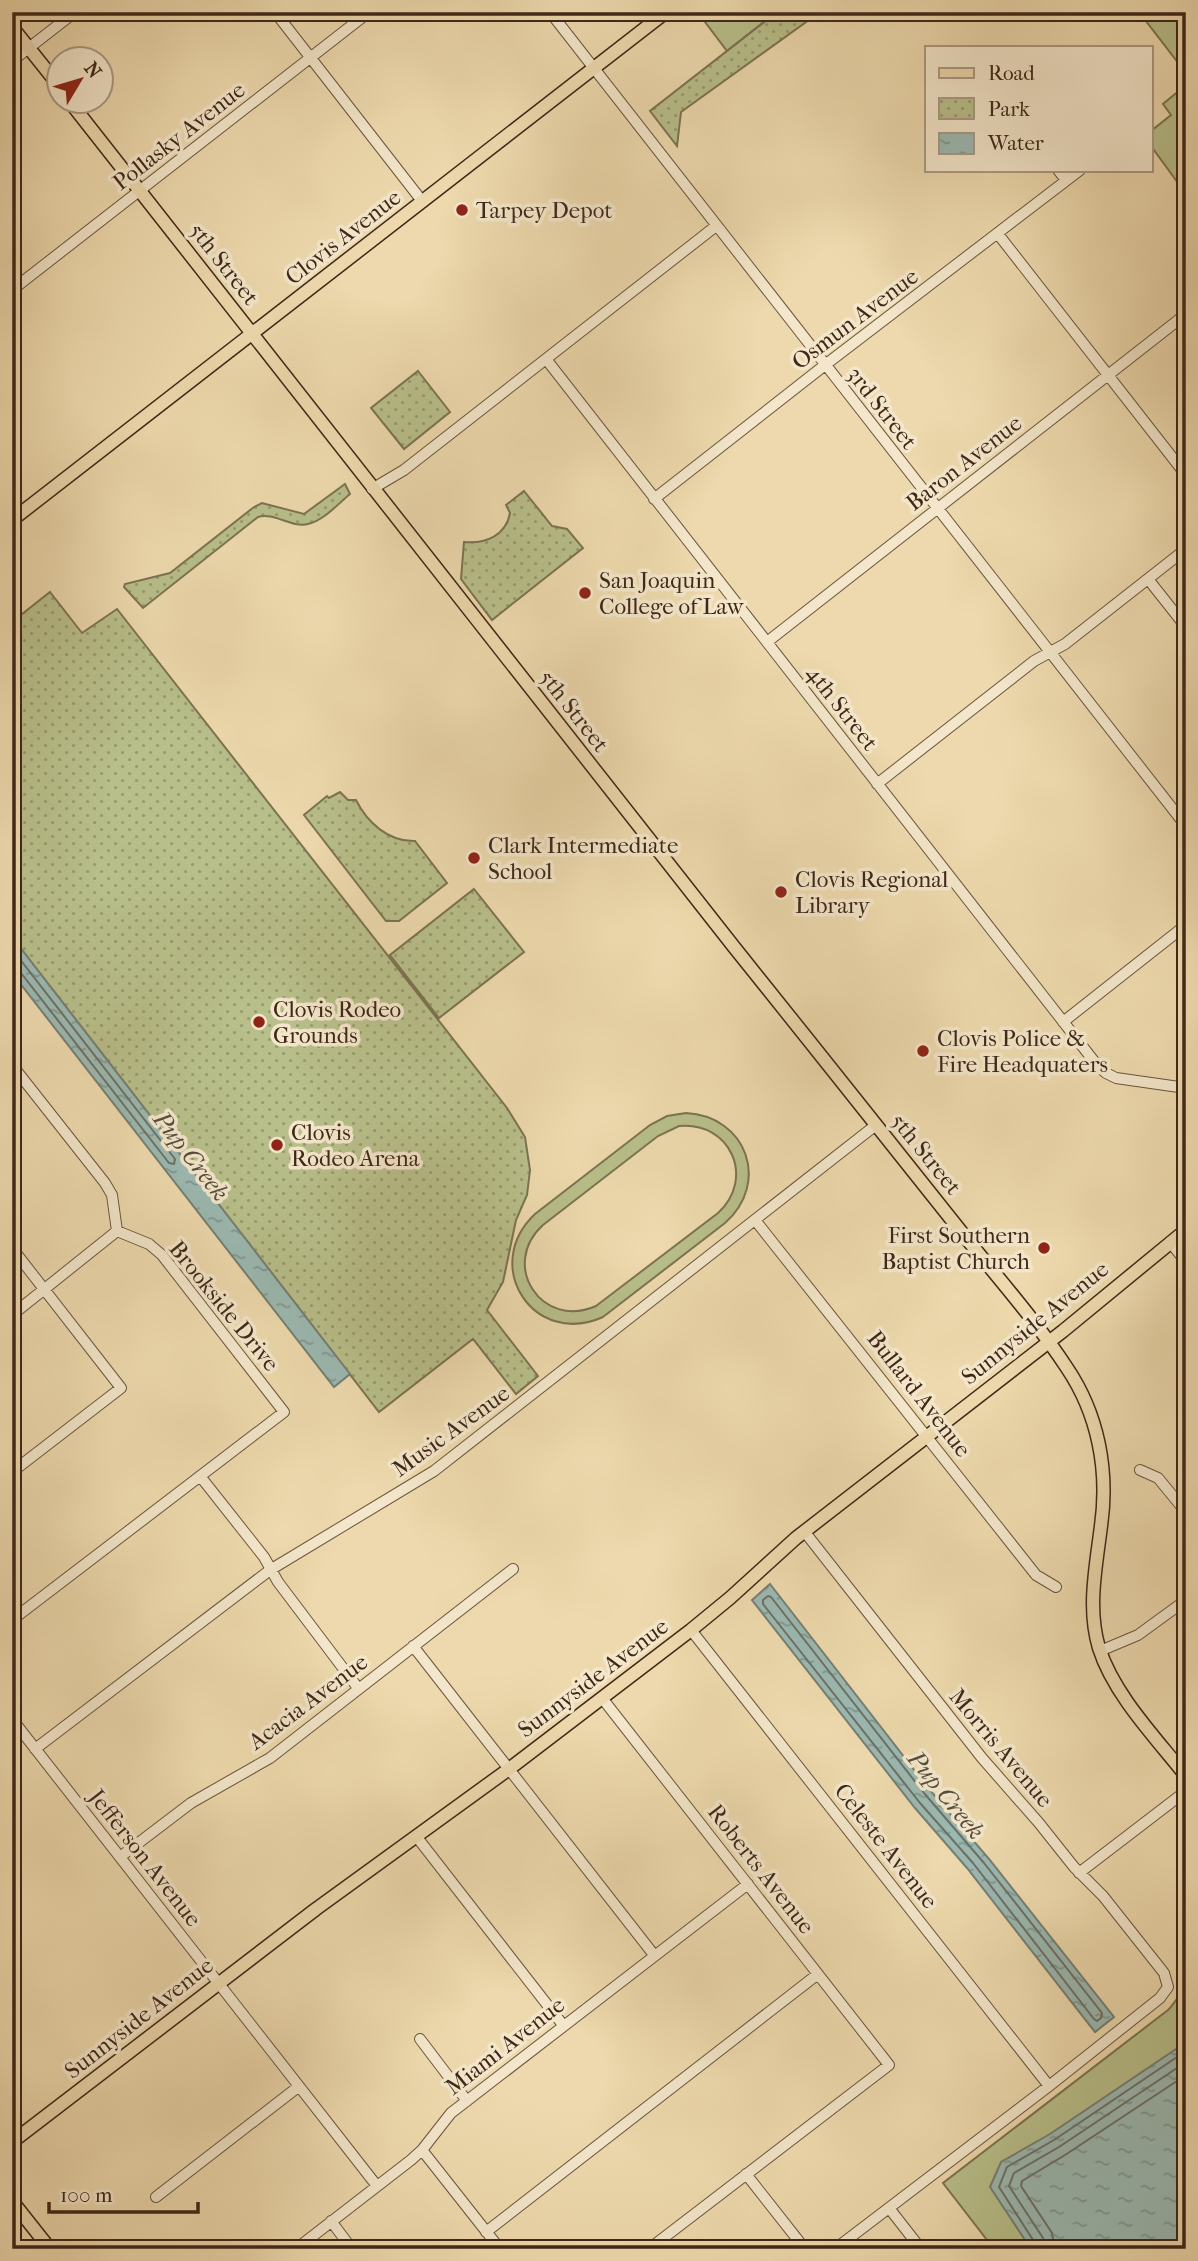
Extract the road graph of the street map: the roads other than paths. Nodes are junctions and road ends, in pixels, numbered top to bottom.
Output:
1 (75, 12) edge
2 (275, 12) edge
3 (369, 12) edge
4 (550, 12) edge
5 (666, 12) edge
6 (12, 26) edge
7 (29, 48) junction
8 (311, 58) junction
9 (12, 61) edge
10 (593, 69) junction
11 (46, 70) edge
12 (81, 116) edge
13 (1060, 172) edge
14 (1077, 172) edge
15 (1066, 180) junction
16 (140, 191) junction
17 (422, 201) junction
18 (716, 226) junction
19 (998, 234) junction
20 (12, 271) edge
21 (21, 283) junction
22 (12, 290) edge
23 (1186, 314) edge
24 (252, 334) junction
25 (546, 359) junction
26 (825, 365) junction
27 (1108, 375) junction
28 (1186, 475) edge
29 (373, 489) junction
30 (654, 499) junction
31 (937, 509) junction
32 (12, 520) edge
33 (1186, 549) edge
34 (1148, 579) junction
35 (1186, 627) edge
36 (766, 642) junction
37 (1049, 653) junction
38 (877, 784) junction
39 (1186, 826) edge
40 (1186, 925) edge
41 (1063, 1022) junction
42 (12, 1065) edge
43 (1186, 1088) edge
44 (876, 1125) junction
45 (755, 1220) junction
46 (1186, 1230) edge
47 (117, 1231) junction
48 (1170, 1242) junction
49 (12, 1248) edge
50 (1186, 1262) edge
51 (45, 1290) junction
52 (12, 1315) edge
53 (1048, 1343) junction
54 (926, 1435) junction
55 (1140, 1470) dead end
56 (12, 1472) edge
57 (200, 1476) junction
58 (1186, 1512) edge
59 (804, 1531) junction
60 (513, 1569) dead end
61 (271, 1570) junction
62 (1056, 1587) dead end
63 (1186, 1600) edge
64 (12, 1620) edge
65 (691, 1630) junction
66 (413, 1646) junction
67 (1100, 1651) junction
68 (358, 1688) junction
69 (602, 1698) junction
70 (12, 1719) edge
71 (35, 1749) junction
72 (509, 1769) junction
73 (1186, 1776) edge
74 (1186, 1791) edge
75 (416, 1836) junction
76 (120, 1857) junction
77 (1079, 1873) junction
78 (748, 1884) junction
79 (654, 1955) junction
80 (818, 1974) junction
81 (218, 1983) junction
82 (564, 2025) junction
83 (420, 2039) dead end
84 (1049, 2086) junction
85 (298, 2087) junction
86 (467, 2101) junction
87 (12, 2141) edge
88 (422, 2150) junction
89 (746, 2174) junction
90 (377, 2186) junction
91 (156, 2197) dead end
92 (12, 2201) edge
93 (889, 2208) junction
94 (331, 2221) junction
95 (486, 2232) junction
96 (50, 2249) edge
97 (296, 2249) edge
98 (352, 2249) edge
99 (500, 2249) edge
100 (649, 2249) edge
101 (804, 2249) edge
102 (835, 2249) edge
103 (921, 2249) edge

1 - 7 street
2 - 8 street
3 - 8 street, Pollasky Avenue
4 - 10 street, 3rd Street
5 - 10 main road, Clovis Avenue
6 - 7 main road
7 - 9 street
7 - 11 main road
8 - 16 street, Pollasky Avenue
8 - 17 street
10 - 17 main road, Clovis Avenue
10 - 18 street, 3rd Street
12 - 16 main road, 5th Street
13 - 15 street
14 - 15 street, Osmun Avenue
15 - 19 street, Osmun Avenue
16 - 21 street, Pollasky Avenue
16 - 24 main road, 5th Street
17 - 24 main road, Clovis Avenue
18 - 25 street
18 - 26 street, 3rd Street
19 - 26 street, Osmun Avenue
19 - 27 street
20 - 21 street
21 - 22 street, Pollasky Avenue
23 - 27 street, Baron Avenue
24 - 29 main road, 5th Street
24 - 32 main road, Clovis Avenue
25 - 29 street
25 - 30 street, 4th Street
26 - 30 street, Osmun Avenue
26 - 31 street, 3rd Street
27 - 28 street
27 - 31 street, Baron Avenue
29 - 44 main road, 5th Street
30 - 36 street, 4th Street
31 - 36 street, Baron Avenue
31 - 37 street, 3rd Street
33 - 34 street
34 - 35 street
34 - 37 street
36 - 38 street, 4th Street
37 - 38 street
37 - 39 street, 3rd Street
38 - 41 street, 4th Street
40 - 41 street
41 - 43 street, 4th Street
42 - 47 street
44 - 45 street, Music Avenue
44 - 53 main road, 5th Street
45 - 54 street, Bullard Avenue
45 - 61 street, Music Avenue
46 - 48 main road, Sunnyside Avenue
47 - 51 street
47 - 57 street, Brookside Drive
48 - 50 street
48 - 53 main road, Sunnyside Avenue
49 - 51 street
51 - 52 street
51 - 56 street
53 - 54 main road, Sunnyside Avenue
53 - 67 main road
54 - 59 main road, Sunnyside Avenue
54 - 62 street, Bullard Avenue
55 - 58 street
57 - 61 street
57 - 64 street
59 - 65 main road, Sunnyside Avenue
59 - 77 street, Morris Avenue
60 - 66 street, Acacia Avenue
61 - 68 street
61 - 71 street, Music Avenue
63 - 67 street
65 - 69 main road, Sunnyside Avenue
65 - 84 street, Celeste Avenue
66 - 68 street, Acacia Avenue
66 - 72 street
67 - 73 main road
68 - 76 street, Acacia Avenue
69 - 72 main road, Sunnyside Avenue
69 - 78 street, Roberts Avenue
70 - 71 street, Jefferson Avenue
71 - 76 street, Jefferson Avenue
72 - 75 main road, Sunnyside Avenue
72 - 79 street
74 - 77 street
75 - 81 main road, Sunnyside Avenue
75 - 82 street
76 - 81 street, Jefferson Avenue
77 - 84 street, Morris Avenue
78 - 79 street, Miami Avenue
78 - 80 street, Roberts Avenue
79 - 82 street, Miami Avenue
80 - 89 street, Roberts Avenue
80 - 95 street
81 - 85 street, Jefferson Avenue
81 - 87 main road, Sunnyside Avenue
82 - 86 street, Miami Avenue
83 - 86 street
84 - 93 street
85 - 90 street, Jefferson Avenue
85 - 91 street
86 - 88 street, Miami Avenue
88 - 90 street, Miami Avenue
88 - 95 street
89 - 100 street
89 - 101 street
90 - 94 street, Miami Avenue
92 - 96 main road
93 - 102 street
93 - 103 street
94 - 97 street, Miami Avenue
94 - 98 street
95 - 99 street

